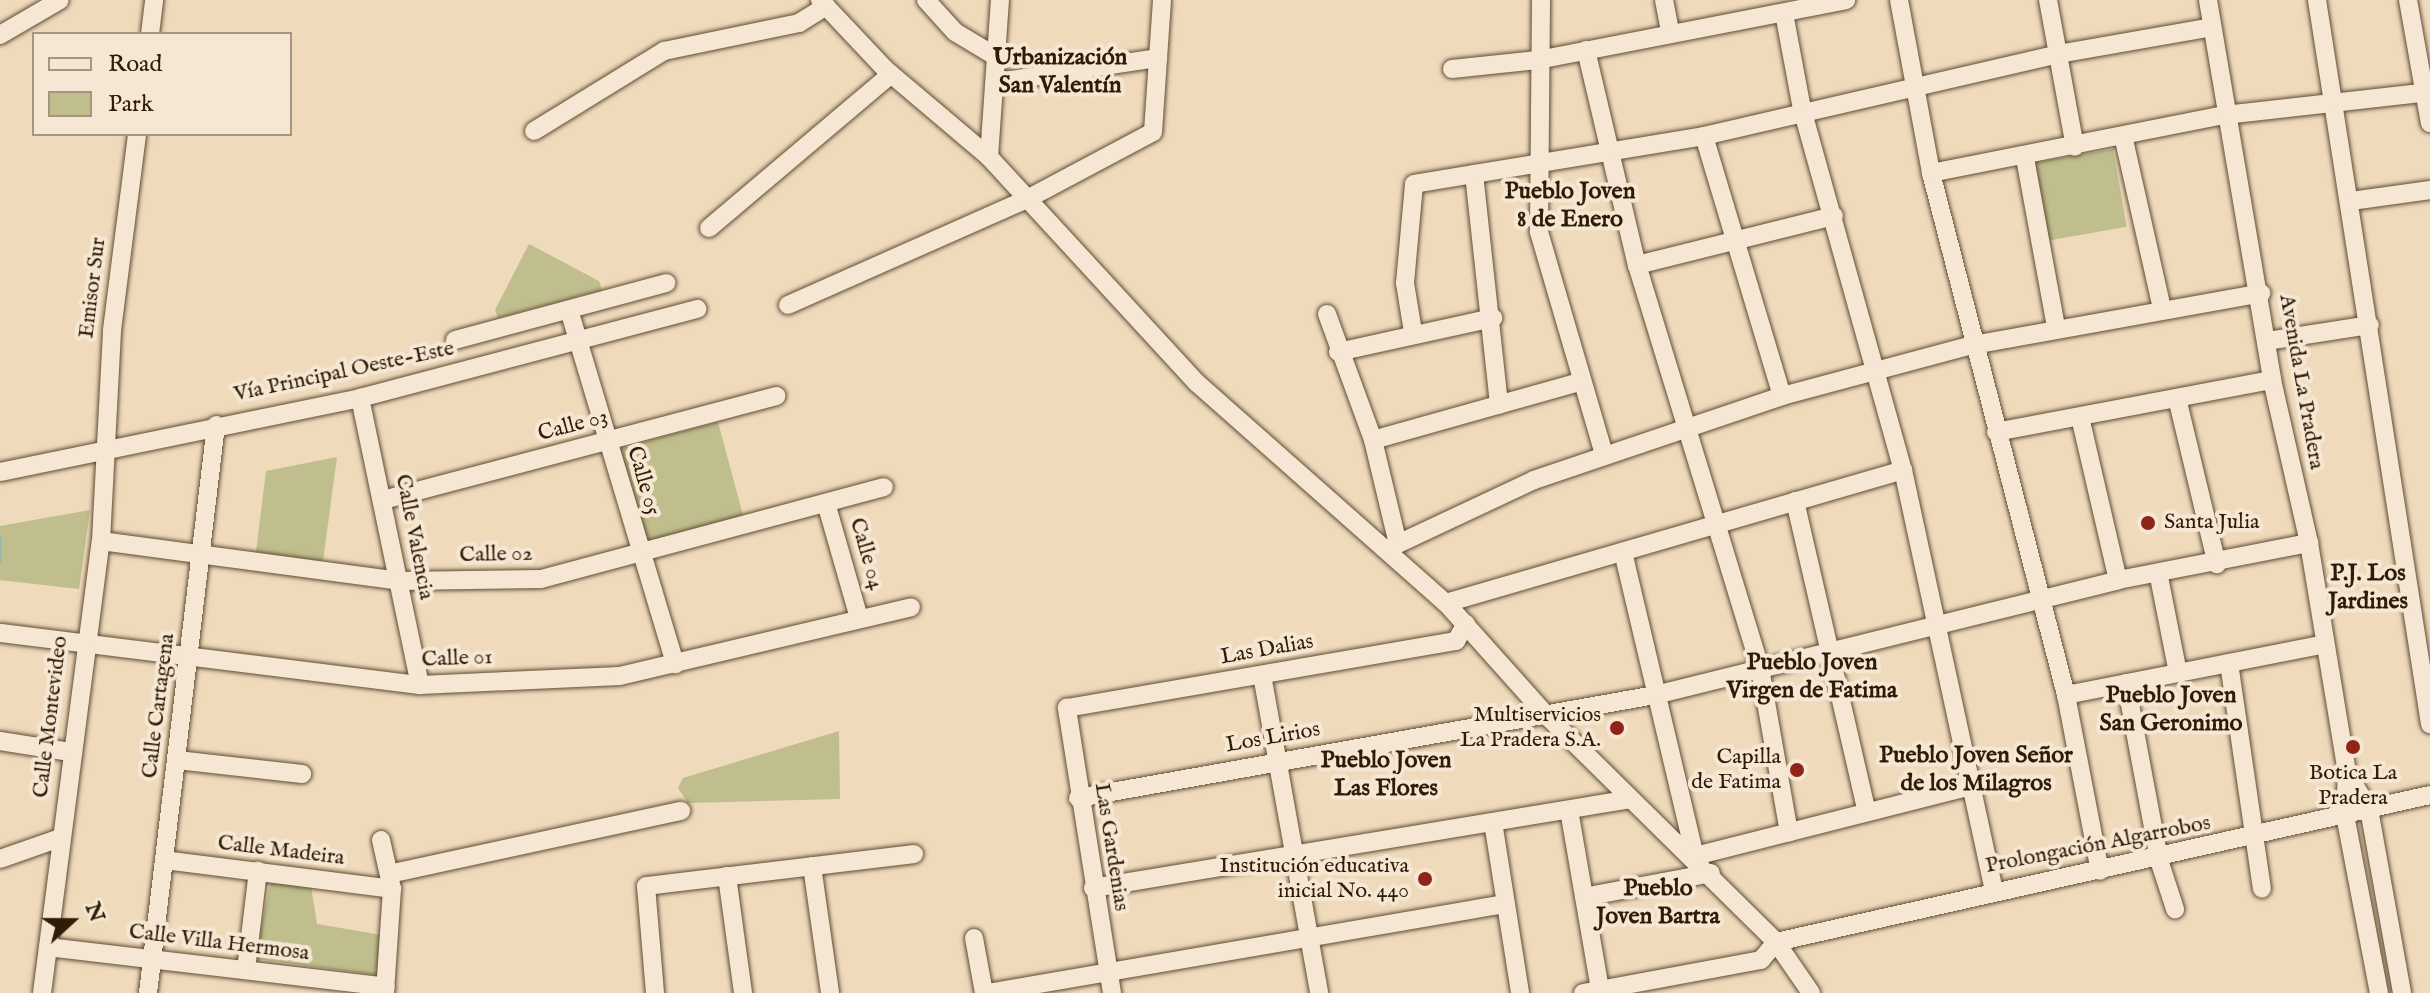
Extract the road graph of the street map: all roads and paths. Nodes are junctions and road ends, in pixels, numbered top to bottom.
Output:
1 (60, 0) edge
2 (154, 0) edge
3 (926, 0) edge
4 (1000, 0) edge
5 (1162, 0) edge
6 (1541, 0) edge
7 (1664, 0) edge
8 (1846, 0) edge
9 (1899, 0) edge
10 (2048, 0) edge
11 (2208, 0) edge
12 (2317, 0) edge
13 (2408, 0) edge
14 (823, 3) edge
15 (1784, 13) junction
16 (2212, 27) junction
17 (150, 32) edge
18 (1670, 32) junction
19 (0, 35) edge
20 (1586, 50) junction
21 (2058, 54) junction
22 (1158, 58) junction
23 (1000, 59) junction
24 (1538, 60) junction
25 (1452, 69) dead end
26 (891, 74) junction
27 (997, 82) junction
28 (1915, 86) junction
29 (2427, 92) edge
30 (2336, 100) junction
31 (1802, 109) junction
32 (2225, 115) junction
33 (2430, 123) edge
34 (534, 131) dead end
35 (137, 136) edge
36 (1704, 136) junction
37 (2124, 140) junction
38 (2075, 147) junction
39 (1611, 152) junction
40 (989, 157) junction
41 (2025, 158) junction
42 (1538, 164) junction
43 (1931, 173) junction
44 (1474, 174) junction
45 (2430, 190) edge
46 (1029, 198) junction
47 (2351, 201) junction
48 (1834, 216) junction
49 (709, 228) dead end
50 (1732, 244) junction
51 (1637, 265) junction
52 (666, 283) dead end
53 (2261, 293) junction
54 (788, 305) dead end
55 (2162, 308) junction
56 (697, 309) dead end
57 (569, 310) junction
58 (1327, 314) dead end
59 (1493, 318) junction
60 (2370, 325) junction
61 (2056, 327) junction
62 (1413, 332) junction
63 (455, 340) dead end
64 (578, 341) junction
65 (2267, 341) junction
66 (1973, 345) junction
67 (1338, 352) junction
68 (1875, 370) junction
69 (2272, 380) junction
70 (1579, 382) junction
71 (776, 396) dead end
72 (1782, 396) junction
73 (360, 398) junction
74 (2177, 398) junction
75 (1499, 405) junction
76 (2080, 417) junction
77 (216, 425) junction
78 (1687, 429) junction
79 (1996, 432) junction
80 (1373, 440) junction
81 (607, 442) junction
82 (111, 448) junction
83 (1604, 455) junction
84 (1903, 470) junction
85 (0, 472) edge
86 (884, 487) dead end
87 (383, 500) junction
88 (1795, 501) junction
89 (826, 503) junction
90 (1721, 524) junction
91 (101, 541) junction
92 (2309, 543) junction
93 (1393, 546) junction
94 (639, 552) junction
95 (1623, 552) junction
96 (202, 554) junction
97 (2217, 564) junction
98 (2159, 577) junction
99 (2118, 580) junction
100 (399, 581) junction
101 (2042, 598) junction
102 (1446, 603) junction
103 (911, 607) dead end
104 (859, 618) junction
105 (1466, 624) junction
106 (1939, 624) junction
107 (1, 633) edge
108 (84, 644) junction
109 (2325, 644) junction
110 (1829, 651) junction
111 (190, 658) junction
112 (2426, 659) edge
113 (2229, 663) junction
114 (675, 664) junction
115 (1760, 668) junction
116 (2178, 673) junction
117 (1262, 675) junction
118 (2126, 683) junction
119 (420, 685) junction
120 (1655, 695) junction
121 (2066, 695) junction
122 (1067, 708) joint
123 (1548, 717) junction
124 (2430, 724) edge
125 (0, 741) edge
126 (70, 752) junction
127 (177, 760) junction
128 (1278, 760) junction
129 (2347, 773) junction
130 (302, 774) dead end
131 (1971, 786) junction
132 (2430, 795) edge
133 (1078, 798) junction
134 (1631, 799) junction
135 (2369, 809) junction
136 (1569, 810) junction
137 (681, 811) dead end
138 (1867, 812) junction
139 (2345, 815) junction
140 (1493, 822) junction
141 (1789, 832) junction
142 (2256, 837) junction
143 (60, 838) junction
144 (381, 840) dead end
145 (914, 854) dead end
146 (1294, 855) junction
147 (1695, 856) junction
148 (0, 859) edge
149 (164, 860) junction
150 (2159, 860) junction
151 (812, 866) junction
152 (258, 871) junction
153 (2100, 871) junction
154 (1711, 873) junction
155 (727, 876) junction
156 (391, 882) junction
157 (1093, 888) junction
158 (2262, 889) dead end
159 (1994, 890) junction
160 (1584, 897) junction
161 (1505, 904) junction
162 (2175, 909) dead end
163 (974, 938) dead end
164 (1310, 938) junction
165 (1776, 942) junction
166 (48, 947) junction
167 (151, 959) junction
168 (246, 970) junction
169 (1111, 984) edge
170 (385, 990) edge
171 (1598, 991) edge
172 (42, 993) edge
173 (148, 993) edge
174 (655, 993) edge
175 (743, 993) edge
176 (830, 993) edge
177 (986, 993) edge
178 (1319, 993) edge
179 (1520, 993) edge
180 (1811, 993) edge
181 (2379, 993) edge
182 (2402, 993) edge

1 - 19 street
2 - 17 street
3 - 23 street
4 - 23 street
5 - 22 street
6 - 24 street
7 - 18 street
8 - 15 street
9 - 28 street
10 - 21 street
11 - 16 street, Avenida La Pradera
12 - 30 street
13 - 29 street
14 - 26 street
14 - 34 street
15 - 18 street
15 - 31 street
16 - 21 street
16 - 32 street, Avenida La Pradera
18 - 20 street
20 - 24 street
20 - 39 street
21 - 28 street
21 - 38 street
22 - 27 street
22 - 46 street
23 - 27 street
24 - 25 street
24 - 42 street
26 - 40 street
26 - 49 street
27 - 40 street
28 - 31 street
28 - 43 street
29 - 30 street
29 - 33 street
30 - 32 street
30 - 47 street
31 - 36 street
31 - 48 street
32 - 37 street
32 - 53 street, Avenida La Pradera
35 - 82 street, Emisor Sur
36 - 39 street
36 - 50 street
37 - 38 street
37 - 55 street
38 - 41 street
39 - 42 street
39 - 51 street
40 - 46 street
41 - 43 street
41 - 61 street
42 - 44 street
42 - 70 street
43 - 66 street
44 - 59 street
44 - 62 street
45 - 47 street
46 - 54 street
46 - 93 street
47 - 60 street
48 - 50 street
48 - 68 street
50 - 51 street
50 - 72 street
51 - 78 street
52 - 57 street, Vía Principal Oeste-Este
53 - 55 street
53 - 65 street, Avenida La Pradera
55 - 61 street
56 - 64 street, Vía Principal Oeste-Este
57 - 63 street, Vía Principal Oeste-Este
57 - 64 street, Calle 05
58 - 67 street
59 - 62 street
59 - 75 street
60 - 65 street
60 - 112 street
61 - 66 street
62 - 67 street
64 - 73 street, Vía Principal Oeste-Este
64 - 81 street, Calle 05
65 - 69 street, Avenida La Pradera
66 - 68 street
66 - 79 street
67 - 80 street
68 - 72 street
68 - 84 street
69 - 74 street
69 - 92 street, Avenida La Pradera
70 - 75 street
70 - 83 street
71 - 81 street, Calle 03
72 - 78 street
73 - 77 street, Vía Principal Oeste-Este
73 - 87 street, Calle Valencia
74 - 76 street
74 - 97 street
75 - 80 street
76 - 79 street
76 - 99 street
77 - 82 street, Vía Principal Oeste-Este
77 - 96 street, Calle Cartagena
78 - 83 street
78 - 90 street
79 - 101 street
80 - 93 street
81 - 87 street, Calle 03
81 - 94 street, Calle 05
82 - 85 street, Vía Principal Oeste-Este
82 - 91 street, Calle Montevideo
83 - 93 street
84 - 88 street
84 - 106 street
86 - 89 street, Calle 02
87 - 100 street, Calle Valencia
88 - 90 street
88 - 110 street
89 - 94 street, Calle 02
89 - 104 street, Calle 04
90 - 95 street
90 - 115 street
91 - 96 street, Calle 02
91 - 108 street, Calle Montevideo
92 - 97 street, Los Lirios
92 - 109 street, Avenida La Pradera
93 - 102 street
94 - 100 street, Calle 02
94 - 114 street, Calle 05
95 - 102 street
95 - 120 street
96 - 100 street, Calle 02
96 - 111 street, Calle Cartagena
97 - 98 street, Los Lirios
98 - 99 street, Los Lirios
98 - 116 street
99 - 101 street, Los Lirios
100 - 119 street, Calle Valencia
101 - 106 street, Los Lirios
101 - 121 street
102 - 105 street
103 - 104 street, Calle 01
104 - 114 street, Calle 01
105 - 117 street, Las Dalias
105 - 123 street
106 - 110 street, Los Lirios
106 - 131 street
107 - 108 street, Calle 01
108 - 111 street, Calle 01
108 - 126 street, Calle Montevideo
109 - 113 street
109 - 129 street, Avenida La Pradera
110 - 115 street, Los Lirios
110 - 138 street
111 - 119 street, Calle 01
111 - 127 street, Calle Cartagena
112 - 124 street
113 - 116 street
113 - 142 street
114 - 119 street, Calle 01
115 - 120 street, Los Lirios
115 - 141 street
116 - 118 street
117 - 122 street, Las Dalias
117 - 128 street
118 - 121 street
118 - 150 street
120 - 123 street, Los Lirios
120 - 147 street
121 - 153 street
122 - 133 street, Las Gardenias
123 - 128 street, Los Lirios
123 - 134 street
125 - 126 street
126 - 143 street, Calle Montevideo
127 - 130 street
127 - 149 street, Calle Cartagena
128 - 133 street, Los Lirios
128 - 146 street
129 - 135 street, Avenida La Pradera
129 - 139 street, Avenida La Pradera
131 - 138 street
131 - 159 street
132 - 135 street, Prolongación Algarrobos
133 - 157 street, Las Gardenias
134 - 136 street
134 - 147 street
135 - 139 street, Prolongación Algarrobos
135 - 182 street, Avenida La Pradera
136 - 140 street
136 - 160 street
137 - 156 street, Calle Madeira
138 - 141 street
139 - 142 street, Prolongación Algarrobos
139 - 181 street, Avenida La Pradera
140 - 146 street
140 - 161 street
141 - 147 street
142 - 150 street, Prolongación Algarrobos
142 - 158 street
143 - 148 street
143 - 166 street, Calle Montevideo
144 - 156 street
145 - 151 street
146 - 157 street
146 - 164 street
147 - 154 street
149 - 152 street, Calle Madeira
149 - 167 street, Calle Cartagena
150 - 153 street, Prolongación Algarrobos
150 - 162 street
151 - 155 street
151 - 176 street
152 - 156 street, Calle Madeira
152 - 168 street
153 - 159 street, Prolongación Algarrobos
154 - 160 street
154 - 165 street
155 - 174 street
155 - 175 street
156 - 170 street
157 - 169 street, Las Gardenias
159 - 165 street, Prolongación Algarrobos
160 - 171 street
161 - 164 street
161 - 179 street
163 - 177 street
164 - 169 street
164 - 178 street
165 - 171 street
165 - 180 street
166 - 167 street, Calle Villa Hermosa
166 - 172 street, Calle Montevideo
167 - 168 street, Calle Villa Hermosa
167 - 173 street, Calle Cartagena
168 - 170 street, Calle Villa Hermosa
169 - 177 street

